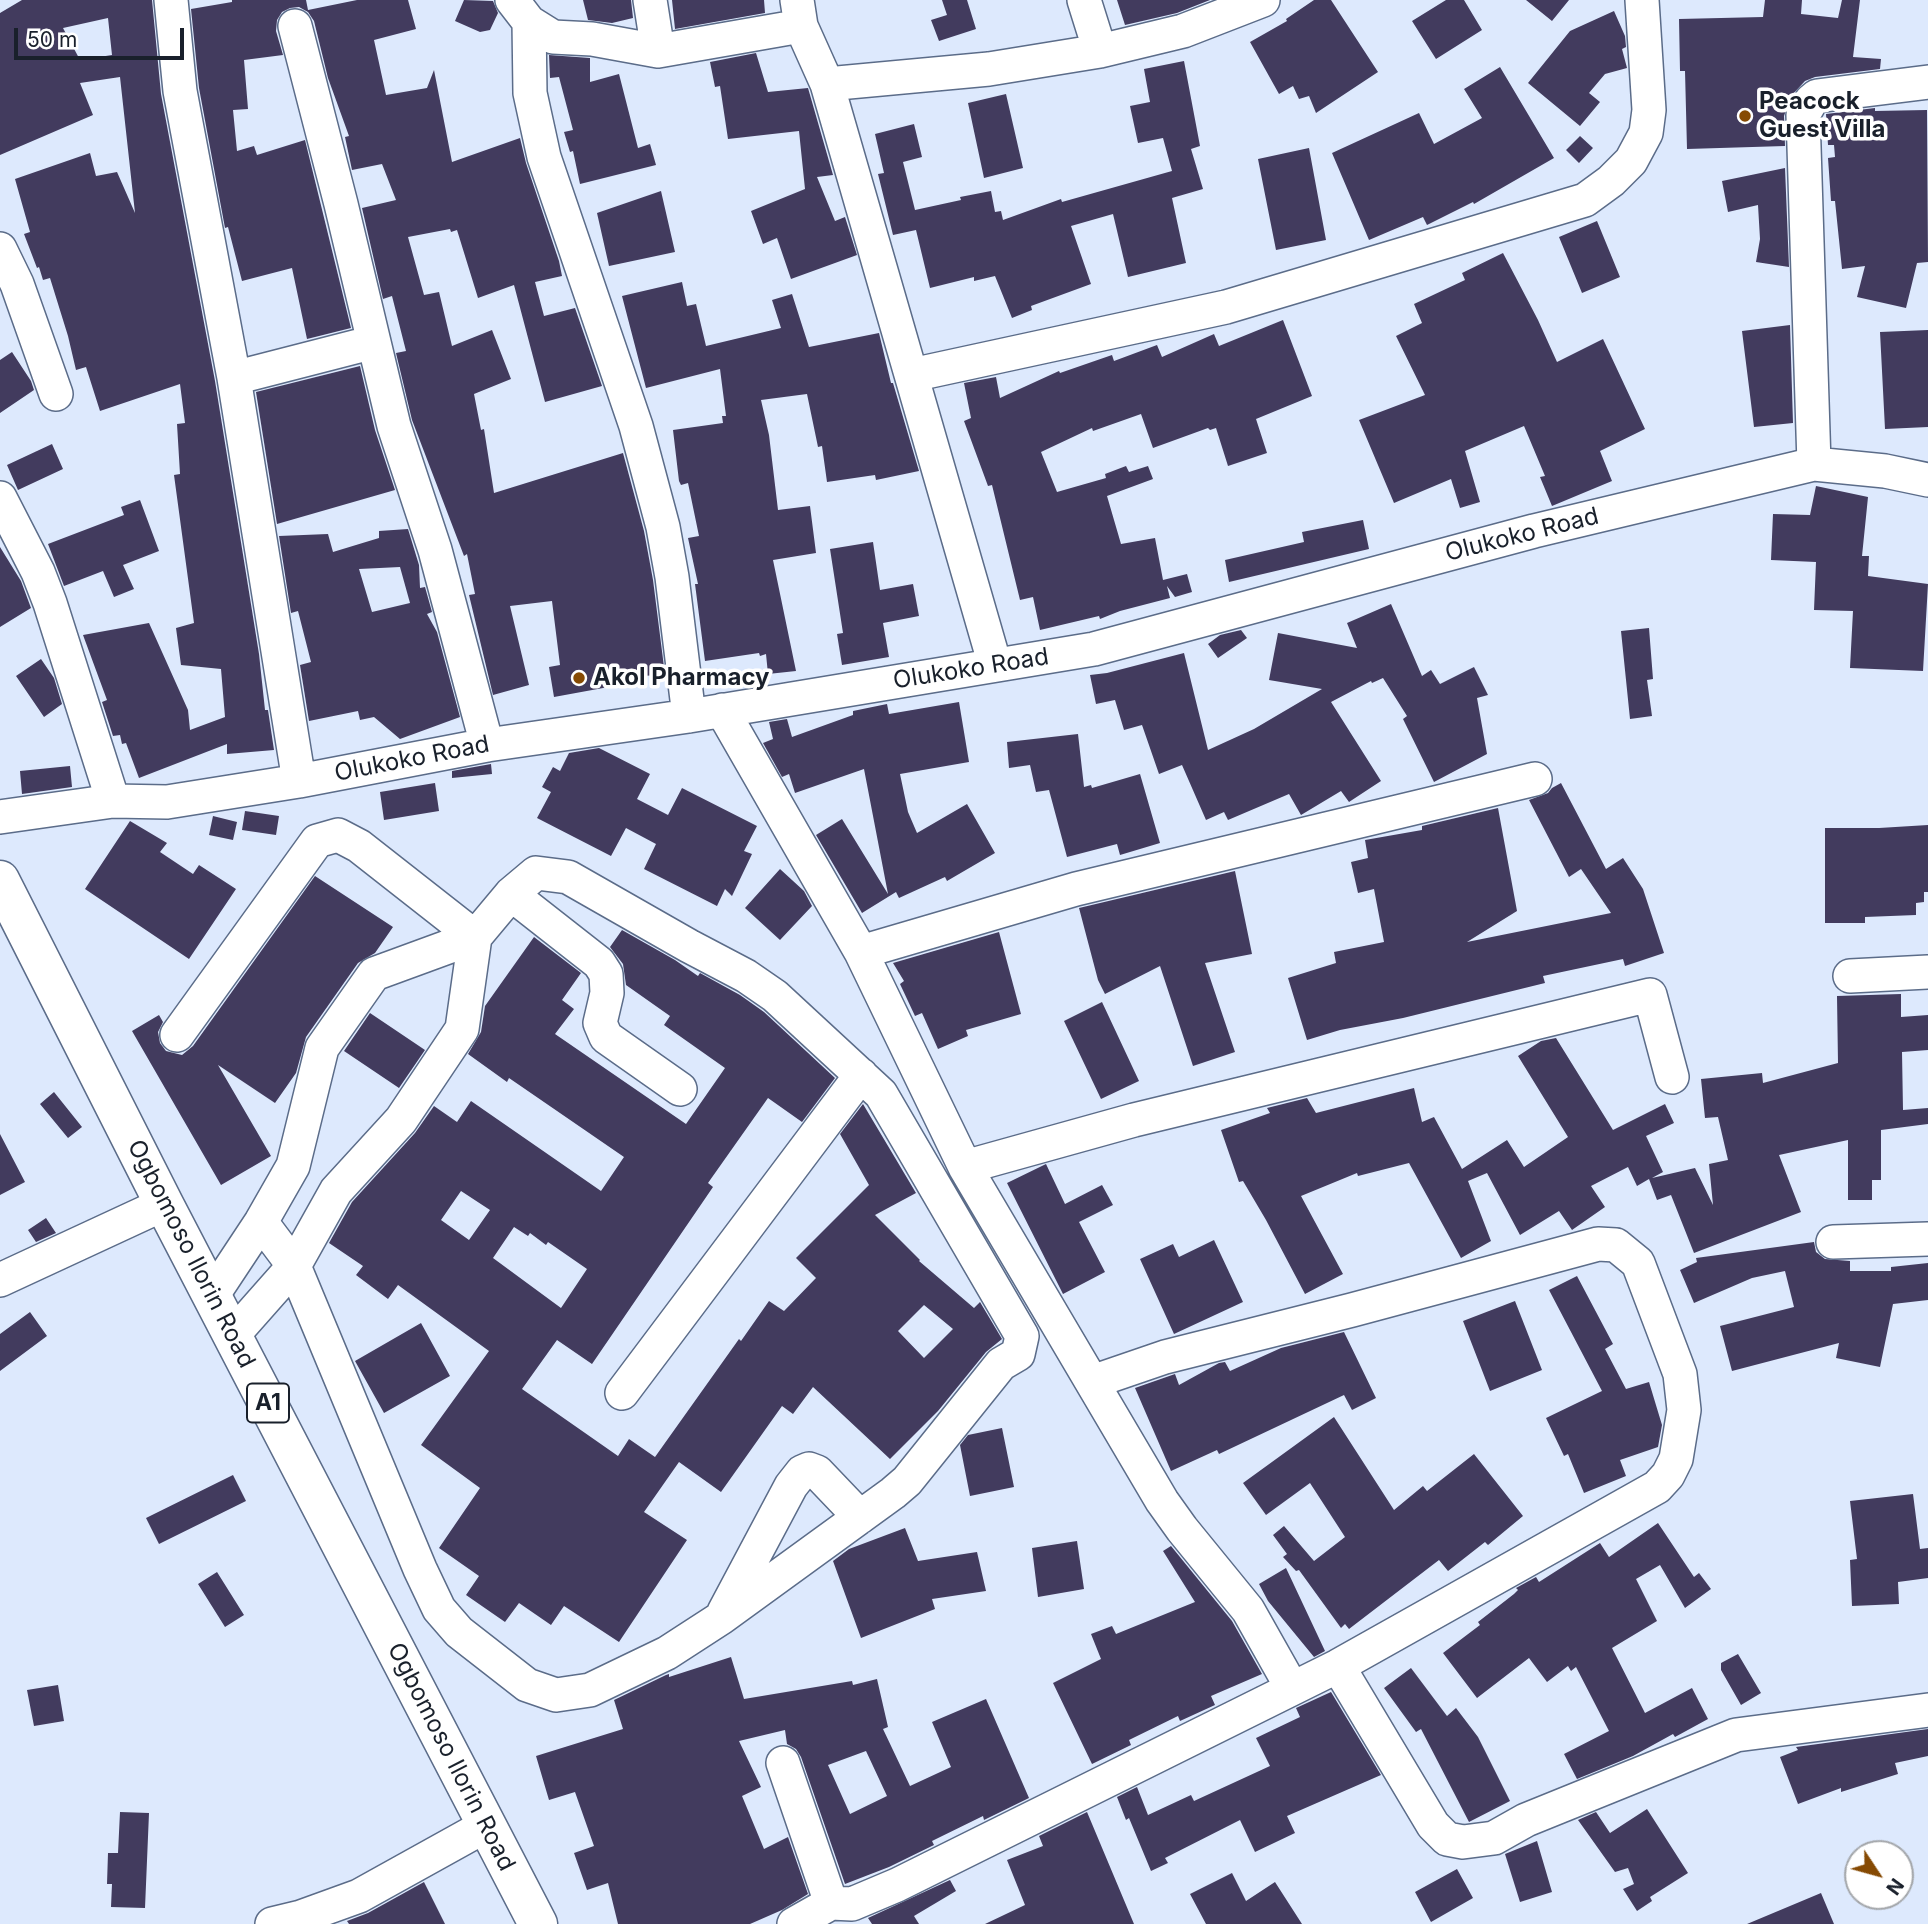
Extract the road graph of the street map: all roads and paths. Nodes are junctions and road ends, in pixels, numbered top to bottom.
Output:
1 (171, 0) edge
2 (650, 0) edge
3 (1084, 0) edge
4 (1263, 0) edge
5 (1642, 0) edge
6 (521, 11) edge
7 (799, 13) edge
8 (295, 26) dead end
9 (658, 51) junction
10 (1100, 51) junction
11 (1928, 82) edge
12 (827, 84) junction
13 (0, 249) edge
14 (374, 342) junction
15 (912, 375) junction
16 (234, 378) junction
17 (56, 394) dead end
18 (1815, 464) junction
19 (1928, 480) edge
20 (0, 498) edge
21 (995, 665) junction
22 (722, 710) junction
23 (689, 716) junction
24 (487, 745) junction
25 (1535, 779) dead end
26 (299, 781) junction
27 (113, 801) junction
28 (0, 817) edge
29 (0, 880) edge
30 (511, 894) junction
31 (475, 937) junction
32 (861, 952) junction
33 (1928, 972) edge
34 (1850, 976) dead end
35 (177, 1035) dead end
36 (861, 1075) junction
37 (1672, 1077) dead end
38 (680, 1089) dead end
39 (293, 1166) junction
40 (965, 1167) junction
41 (335, 1191) junction
42 (164, 1204) junction
43 (261, 1222) junction
44 (1928, 1239) edge
45 (1833, 1242) dead end
46 (294, 1266) junction
47 (0, 1280) edge
48 (212, 1296) junction
49 (233, 1335) junction
50 (1092, 1382) junction
51 (622, 1392) dead end
52 (860, 1517) junction
53 (721, 1618) junction
54 (1338, 1665) junction
55 (1292, 1688) junction
56 (1928, 1710) edge
57 (783, 1763) dead end
58 (487, 1825) junction
59 (831, 1903) junction
60 (272, 1924) edge
61 (538, 1924) edge
62 (794, 1924) edge

1 - 16 street
2 - 9 street
3 - 10 street
4 - 10 street
5 - 15 street
6 - 9 street
6 - 23 street
7 - 9 street
7 - 12 street
8 - 14 street
10 - 12 street
11 - 18 street
12 - 15 street
13 - 17 street
14 - 16 street
14 - 24 street
15 - 21 street
16 - 26 street
18 - 19 street, Olukoko Road
18 - 21 street, Olukoko Road
20 - 27 street
21 - 22 street, Olukoko Road
22 - 23 street, Olukoko Road
22 - 32 street
23 - 24 street, Olukoko Road
24 - 26 street, Olukoko Road
25 - 32 street
26 - 27 street, Olukoko Road
27 - 28 street, Olukoko Road
29 - 42 highway, Ogbomoso Ilorin Road / A1
30 - 31 street
30 - 36 street
30 - 38 street
31 - 35 street
31 - 39 street
31 - 41 street
32 - 40 street
33 - 34 street
36 - 51 street
36 - 52 street
37 - 40 street
39 - 41 street
39 - 43 street
40 - 50 street
41 - 46 street
42 - 47 street
42 - 48 highway, Ogbomoso Ilorin Road / A1
43 - 46 street
43 - 48 street
44 - 45 street
46 - 49 street
46 - 53 street
48 - 49 highway, Ogbomoso Ilorin Road / A1
49 - 58 highway, Ogbomoso Ilorin Road / A1
50 - 54 street
50 - 55 street
52 - 53 street
52 - 53 street
54 - 55 street
54 - 56 street
55 - 59 street
57 - 59 street
58 - 60 street
58 - 61 highway, Ogbomoso Ilorin Road / A1
59 - 62 street

